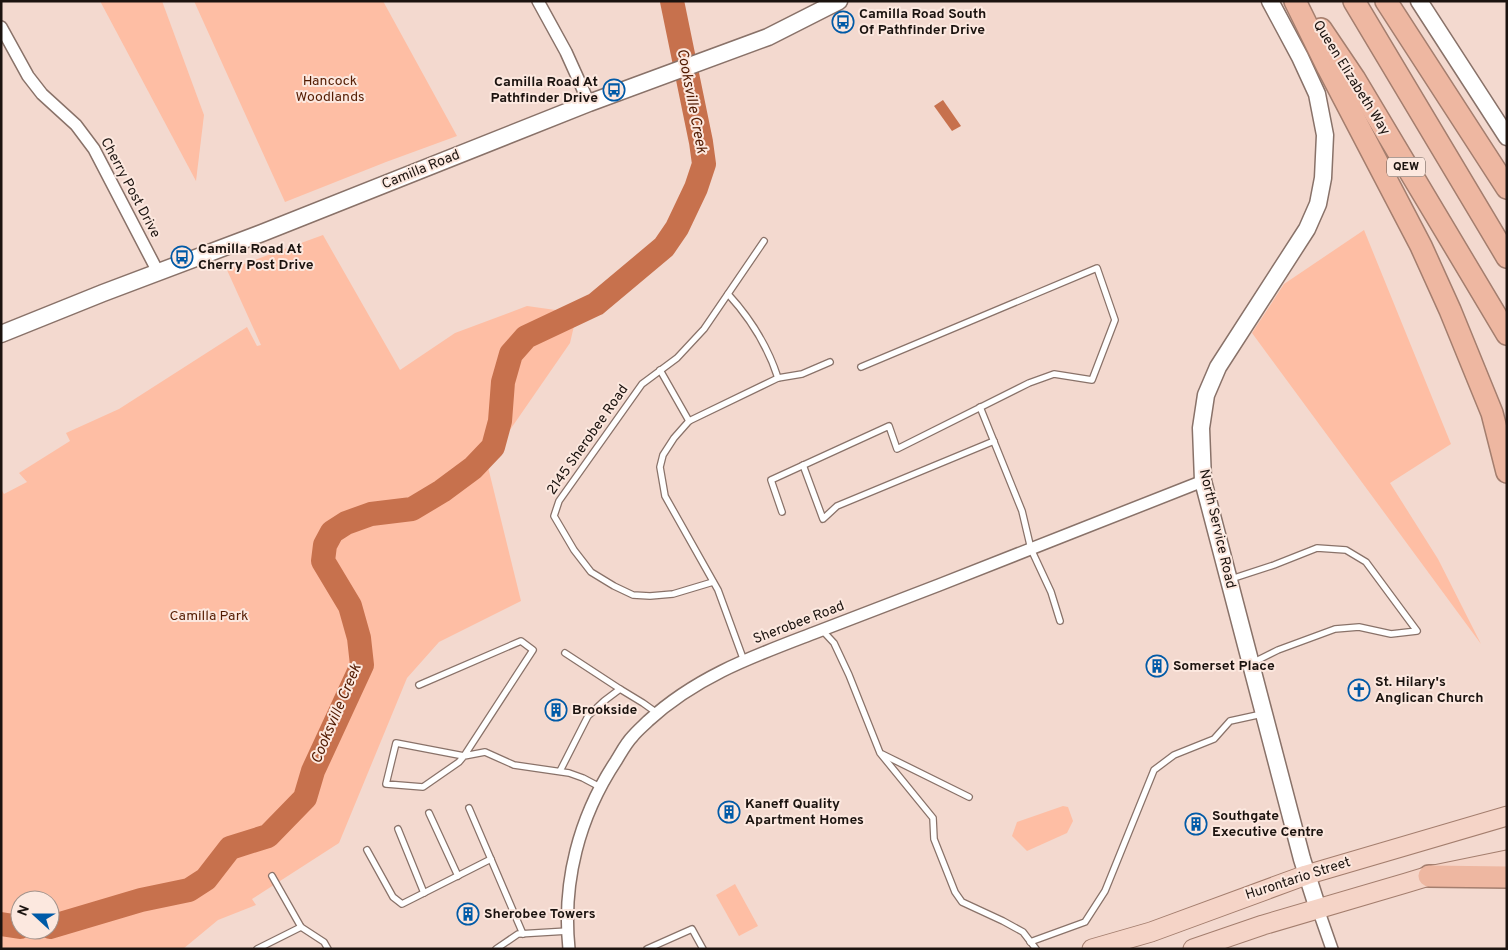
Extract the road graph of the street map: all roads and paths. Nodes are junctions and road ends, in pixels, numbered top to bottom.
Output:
1 (538, 1) edge
2 (839, 1) edge
3 (1270, 1) edge
4 (1295, 1) edge
5 (1303, 1) edge
6 (1354, 1) edge
7 (1386, 1) edge
8 (1419, 1) edge
9 (1, 26) edge
10 (589, 103) junction
11 (1507, 138) edge
12 (1507, 188) edge
13 (764, 241) dead end
14 (1507, 257) edge
15 (158, 272) junction
16 (728, 294) junction
17 (1, 334) edge
18 (1507, 334) edge
19 (830, 362) dead end
20 (861, 367) dead end
21 (660, 370) junction
22 (778, 378) junction
23 (980, 407) junction
24 (689, 421) junction
25 (994, 441) junction
26 (803, 465) junction
27 (1507, 472) edge
28 (1203, 481) junction
29 (782, 512) dead end
30 (1031, 549) junction
31 (1229, 580) junction
32 (713, 582) junction
33 (1060, 621) dead end
34 (822, 630) junction
35 (565, 654) dead end
36 (744, 661) junction
37 (1252, 663) junction
38 (419, 685) dead end
39 (620, 689) junction
40 (657, 713) junction
41 (1264, 713) junction
42 (880, 753) junction
43 (464, 756) junction
44 (560, 772) junction
45 (600, 786) junction
46 (969, 797) dead end
47 (469, 808) dead end
48 (429, 814) dead end
49 (1507, 816) edge
50 (398, 829) dead end
51 (367, 850) dead end
52 (491, 859) junction
53 (1507, 860) edge
54 (1306, 875) junction
55 (272, 876) dead end
56 (458, 876) junction
57 (1429, 876) junction
58 (1507, 877) edge
59 (424, 893) junction
60 (1318, 909) junction
61 (301, 927) junction
62 (568, 930) junction
63 (523, 934) junction
64 (1030, 942) junction
65 (257, 949) edge
66 (328, 949) edge
67 (496, 949) edge
68 (569, 949) edge
69 (647, 949) edge
70 (703, 949) edge
71 (1036, 949) edge
72 (1092, 949) edge
73 (1193, 949) edge
74 (1332, 949) edge

1 - 10 street
2 - 10 street, Camilla Road
3 - 28 street, North Service Road
4 - 27 highway
5 - 18 highway, Queen Elizabeth Way / QEW
6 - 14 highway, QEW
7 - 12 highway
8 - 11 street
9 - 15 street, Cherry Post Drive
10 - 15 street, Camilla Road
13 - 16 lane, 2145 Sherobee Road
15 - 17 street, Camilla Road
16 - 21 lane, 2145 Sherobee Road
16 - 22 lane
19 - 22 lane
20 - 23 lane
21 - 24 lane
21 - 32 lane, 2145 Sherobee Road
22 - 24 lane
23 - 25 lane
23 - 26 lane
24 - 32 lane
25 - 26 lane
25 - 30 lane
26 - 29 lane
28 - 30 street, Sherobee Road
28 - 31 street, North Service Road
30 - 33 lane
30 - 34 street, Sherobee Road
31 - 37 street, North Service Road
31 - 37 lane
32 - 36 lane
34 - 36 street, Sherobee Road
34 - 42 lane
35 - 39 lane
36 - 40 street, Sherobee Road
37 - 41 street, North Service Road
38 - 43 lane
39 - 40 lane
39 - 44 lane
40 - 45 street, Sherobee Road
41 - 54 street, North Service Road
41 - 64 lane
42 - 46 lane
42 - 64 lane
43 - 43 lane
43 - 44 lane
44 - 45 lane
45 - 62 street, Sherobee Road
47 - 52 lane
48 - 56 lane
49 - 54 main road, Hurontario Street
50 - 59 lane
51 - 59 lane
52 - 56 lane
52 - 63 lane
53 - 57 main road
54 - 60 street, North Service Road
54 - 72 main road, Hurontario Street
55 - 61 lane
56 - 59 lane
57 - 58 highway
57 - 60 main road
60 - 73 main road
60 - 74 street
61 - 65 lane
61 - 66 lane
62 - 63 lane
62 - 68 street, Sherobee Road
63 - 67 lane
64 - 71 lane
69 - 70 lane

